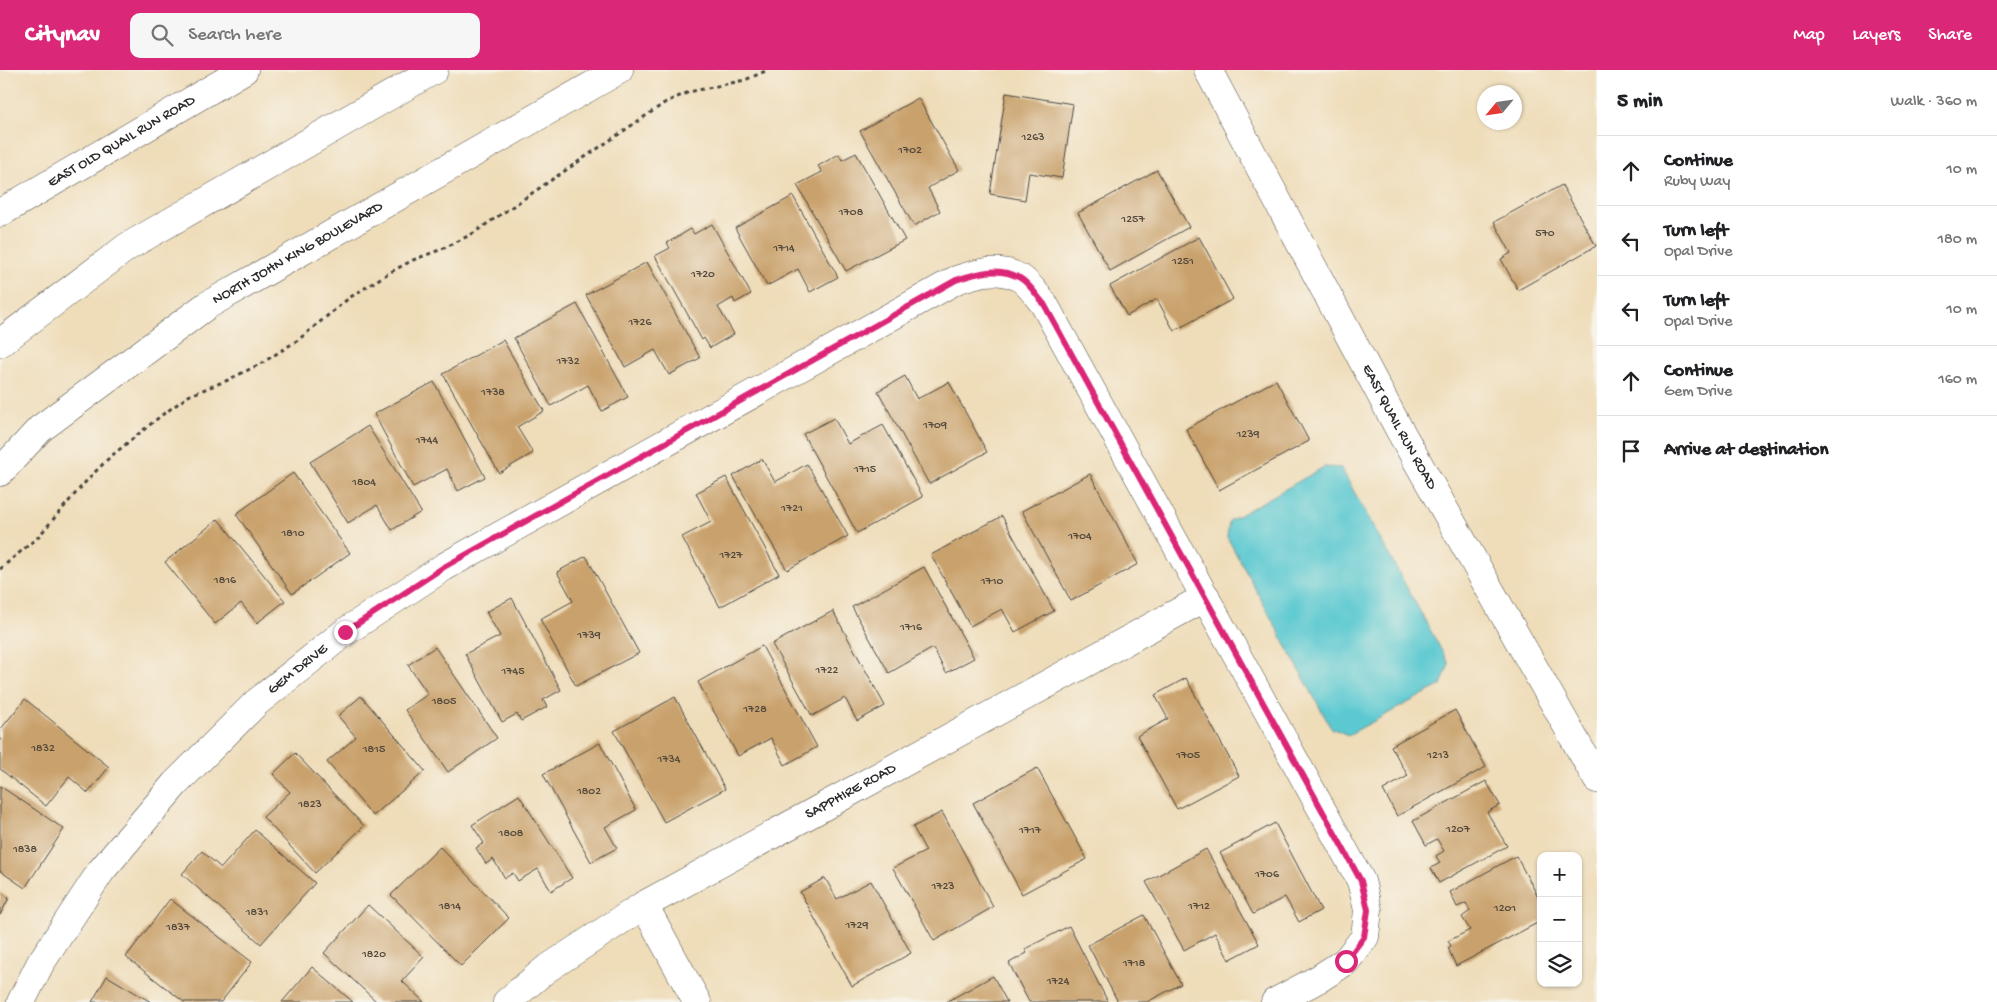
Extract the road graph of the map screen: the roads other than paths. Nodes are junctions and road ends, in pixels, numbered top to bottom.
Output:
1 (244, 70) edge
2 (434, 70) edge
3 (619, 70) edge
4 (1208, 70) edge
5 (0, 213) edge
6 (0, 343) edge
7 (0, 472) edge
8 (1206, 597) junction
9 (1597, 779) edge
10 (644, 905) junction
11 (21, 1002) edge
12 (507, 1002) edge
13 (697, 1002) edge
14 (1275, 1002) edge

1 - 5 street, EAST OLD QUAIL RUN ROAD
2 - 6 street
3 - 7 street, NORTH JOHN KING BOULEVARD
4 - 9 street, EAST QUAIL RUN ROAD
8 - 10 street, SAPPHIRE ROAD
8 - 11 street, GEM DRIVE
8 - 14 street, GEM DRIVE
10 - 12 street, SAPPHIRE ROAD
10 - 13 street

